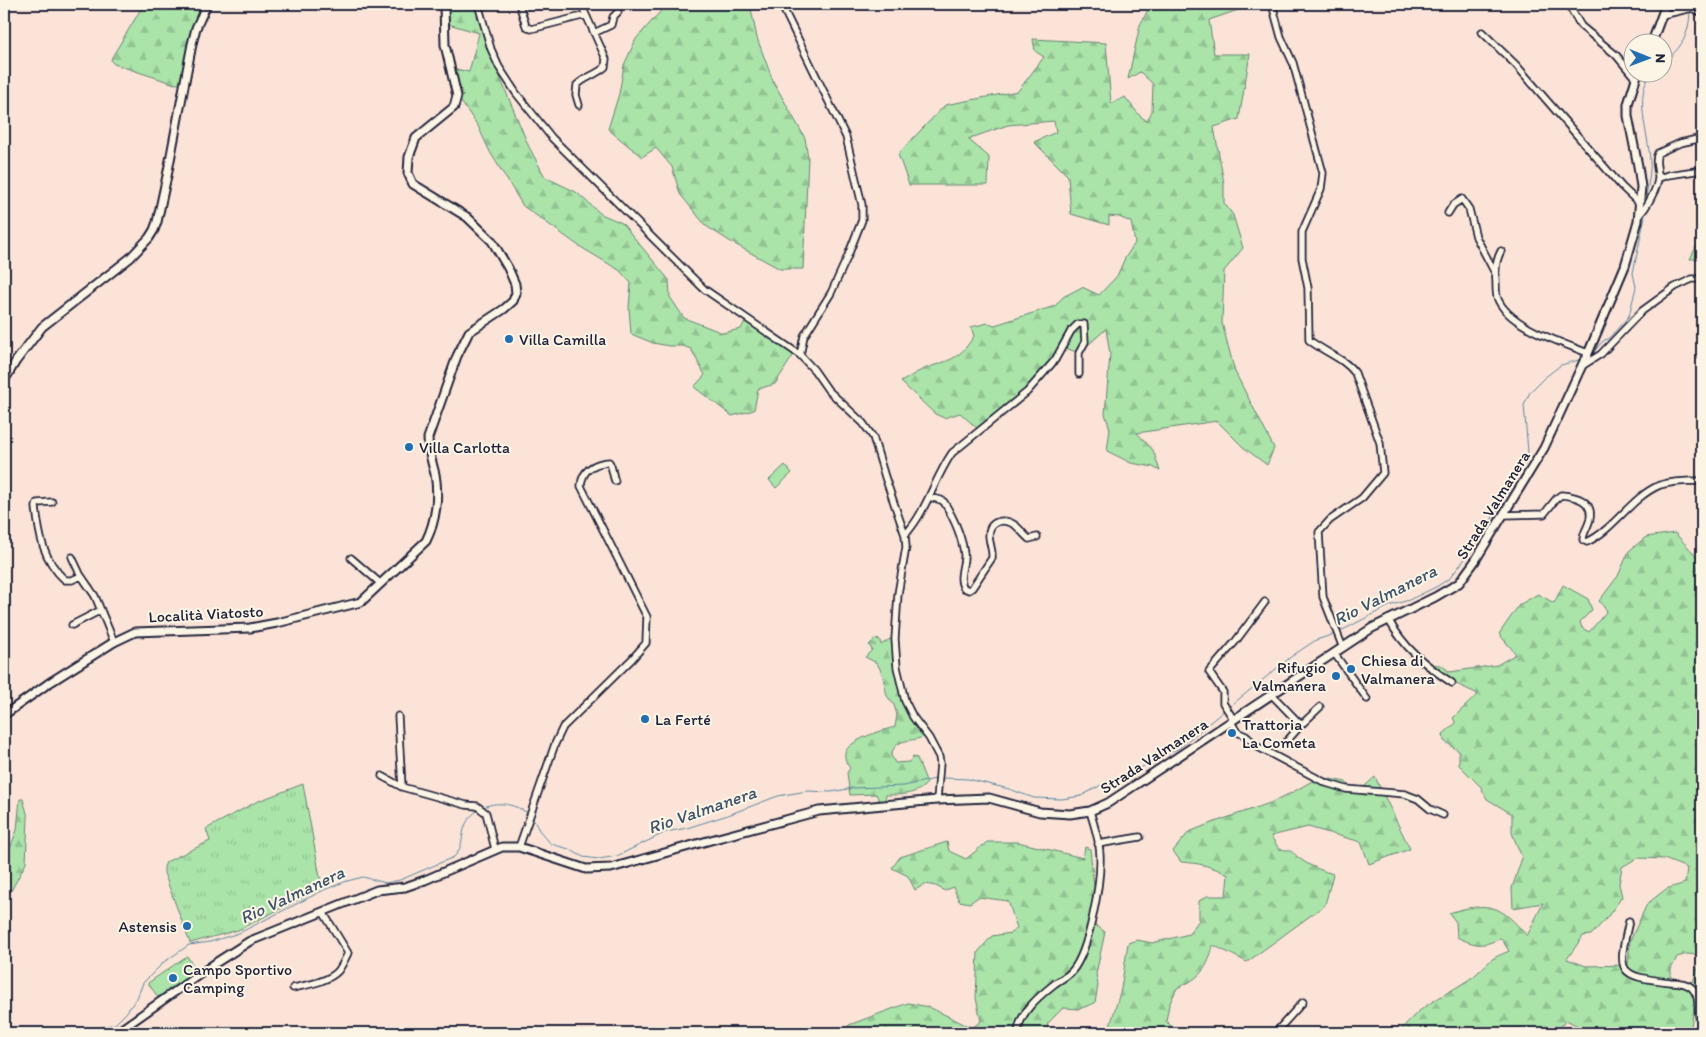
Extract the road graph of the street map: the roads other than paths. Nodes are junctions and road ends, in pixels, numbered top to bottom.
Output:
1 (207, 4) edge
2 (444, 4) edge
3 (478, 4) edge
4 (519, 4) edge
5 (581, 4) edge
6 (781, 4) edge
7 (1272, 4) edge
8 (1568, 4) edge
9 (1666, 4) edge
10 (618, 12) dead end
11 (1702, 13) edge
12 (586, 15) junction
13 (1662, 15) junction
14 (1482, 32) dead end
15 (1656, 32) edge
16 (594, 33) junction
17 (1624, 63) edge
18 (1635, 82) edge
19 (579, 105) dead end
20 (1702, 138) edge
21 (1702, 170) edge
22 (1659, 178) junction
23 (1640, 204) junction
24 (1448, 213) dead end
25 (1639, 215) junction
26 (1501, 251) dead end
27 (1496, 275) junction
28 (1702, 279) edge
29 (800, 355) junction
30 (1585, 359) junction
31 (1079, 374) dead end
32 (4, 381) edge
33 (615, 481) dead end
34 (1702, 484) edge
35 (929, 497) junction
36 (52, 502) dead end
37 (1504, 515) junction
38 (905, 535) junction
39 (1037, 537) dead end
40 (72, 556) dead end
41 (351, 558) dead end
42 (81, 576) junction
43 (380, 583) junction
44 (1265, 602) dead end
45 (101, 610) junction
46 (1388, 620) junction
47 (72, 625) dead end
48 (114, 642) junction
49 (1343, 648) junction
50 (1334, 653) junction
51 (1452, 683) dead end
52 (1272, 695) junction
53 (1367, 698) dead end
54 (1320, 707) dead end
55 (5, 711) edge
56 (398, 716) dead end
57 (1232, 721) junction
58 (1301, 725) junction
59 (1287, 740) dead end
60 (382, 776) dead end
61 (402, 787) junction
62 (937, 800) junction
63 (1090, 811) junction
64 (1443, 815) dead end
65 (1140, 837) dead end
66 (1098, 844) junction
67 (519, 847) junction
68 (495, 849) junction
69 (323, 912) junction
70 (1629, 921) dead end
71 (293, 988) dead end
72 (1303, 1002) dead end
73 (1702, 1025) edge
74 (116, 1033) edge
75 (1018, 1033) edge
76 (1275, 1033) edge

1 - 32 street
2 - 43 street, Località Viatosto
3 - 29 street
4 - 12 street
5 - 12 street
6 - 29 street
7 - 49 street
8 - 17 street
9 - 13 street
10 - 16 street
11 - 13 street
12 - 16 street
13 - 15 street
14 - 23 street
16 - 19 street
18 - 23 street, Strada Valmanera
20 - 22 street
21 - 22 street
22 - 25 street
23 - 25 street, Strada Valmanera
24 - 27 street
25 - 30 street, Strada Valmanera
26 - 27 street
27 - 30 street
28 - 30 street
29 - 38 street
30 - 37 street, Strada Valmanera
31 - 35 street
33 - 67 street
34 - 37 street
35 - 38 street
35 - 39 street
36 - 42 street
37 - 46 street, Strada Valmanera
38 - 62 street
40 - 42 street
41 - 43 street
42 - 45 street
43 - 48 street, Località Viatosto
44 - 57 street
45 - 47 street
45 - 48 street
46 - 49 street, Strada Valmanera
46 - 51 street
48 - 55 street, Località Viatosto
49 - 50 street, Strada Valmanera
50 - 52 street, Strada Valmanera
50 - 53 street
52 - 57 street, Strada Valmanera
52 - 58 street
54 - 58 street
56 - 61 street
57 - 63 street, Strada Valmanera
57 - 64 street
58 - 59 street
60 - 61 street
61 - 68 street
62 - 63 street, Strada Valmanera
62 - 67 street, Strada Valmanera
63 - 66 street
65 - 66 street
66 - 75 street
67 - 68 street, Strada Valmanera
68 - 69 street, Strada Valmanera
69 - 71 street
69 - 74 street, Strada Valmanera
70 - 73 street
72 - 76 street

